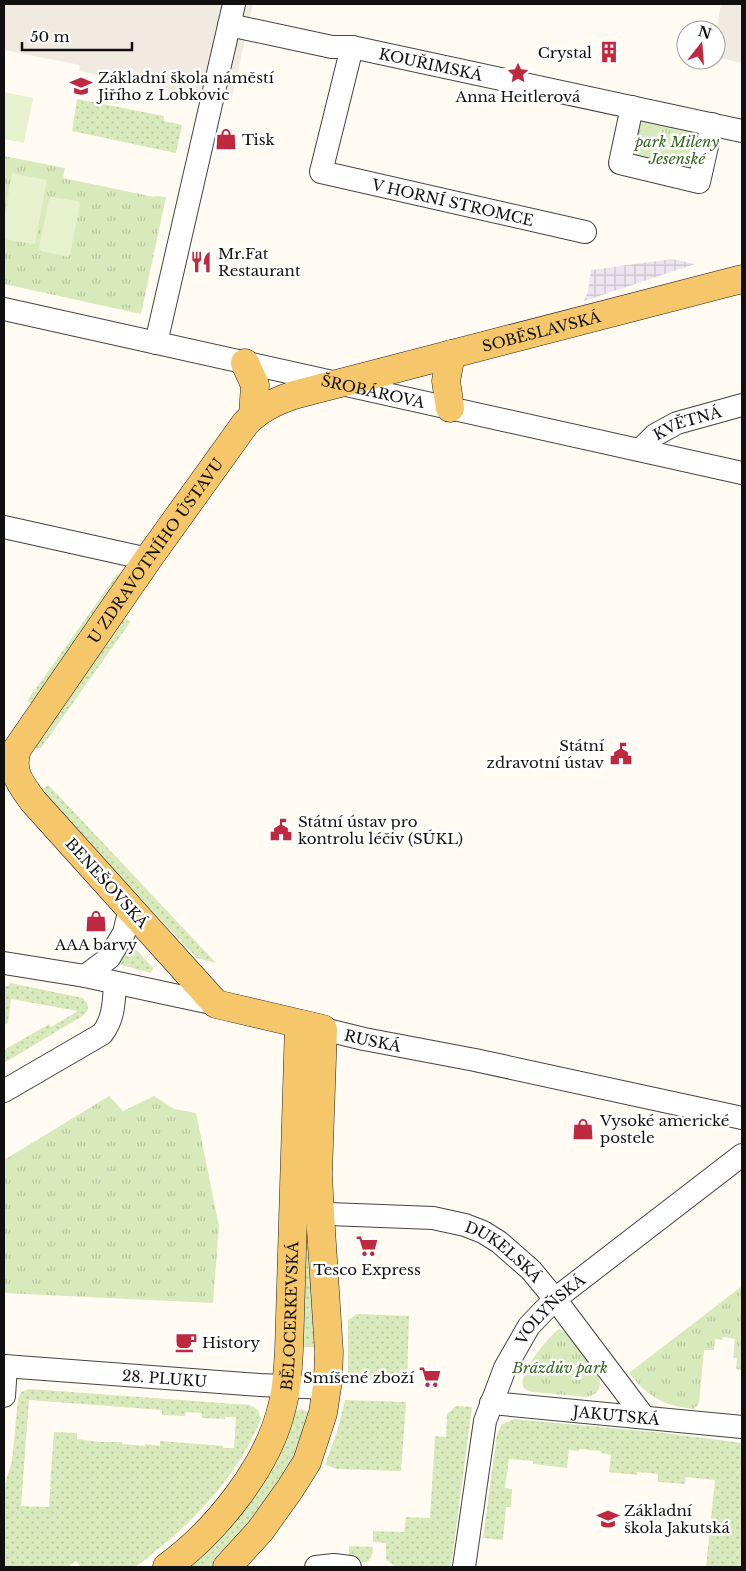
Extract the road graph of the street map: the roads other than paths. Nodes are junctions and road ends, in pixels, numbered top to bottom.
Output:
1 (232, 14) edge
2 (352, 47) junction
3 (632, 107) junction
4 (712, 124) junction
5 (742, 130) edge
6 (585, 232) dead end
7 (742, 279) edge
8 (4, 309) edge
9 (156, 343) junction
10 (451, 354) junction
11 (245, 363) junction
12 (339, 384) junction
13 (742, 405) edge
14 (450, 408) junction
15 (253, 416) junction
16 (640, 450) junction
17 (742, 473) edge
18 (4, 527) edge
19 (148, 559) junction
20 (9, 764) edge
21 (130, 909) junction
22 (4, 963) edge
23 (85, 976) junction
24 (115, 982) junction
25 (216, 1004) junction
26 (311, 1026) junction
27 (4, 1091) edge
28 (742, 1118) edge
29 (742, 1154) edge
30 (307, 1213) junction
31 (555, 1299) junction
32 (5, 1366) edge
33 (286, 1386) junction
34 (327, 1388) junction
35 (4, 1396) edge
36 (492, 1403) junction
37 (644, 1416) junction
38 (742, 1427) edge
39 (167, 1567) edge
40 (227, 1567) edge
41 (316, 1567) edge
42 (350, 1567) edge
43 (464, 1567) edge

1 - 2 street, KOUŘIMSKÁ
1 - 9 street
2 - 3 street, KOUŘIMSKÁ
2 - 6 street, V HORNÍ STROMCE
3 - 4 street, KOUŘIMSKÁ
3 - 4 street
4 - 5 street, KOUŘIMSKÁ
7 - 10 main road, SOBĚSLAVSKÁ
8 - 9 street, ŠROBÁROVA
9 - 11 street, ŠROBÁROVA
10 - 12 main road, SOBĚSLAVSKÁ
10 - 14 main road
11 - 12 street, ŠROBÁROVA
11 - 15 main road
12 - 14 street, ŠROBÁROVA
12 - 15 main road, U ZDRAVOTNÍHO ÚSTAVU
13 - 16 street, KVĚTNÁ
14 - 16 street, ŠROBÁROVA
15 - 19 main road, U ZDRAVOTNÍHO ÚSTAVU
16 - 17 street, ŠROBÁROVA
18 - 19 street
19 - 20 main road, U ZDRAVOTNÍHO ÚSTAVU
20 - 21 main road, BENEŠOVSKÁ
21 - 23 street
21 - 25 main road, BENEŠOVSKÁ
22 - 23 street, RUSKÁ
23 - 24 street, RUSKÁ
24 - 25 street, RUSKÁ
24 - 27 street
25 - 26 main road, RUSKÁ
26 - 28 street, RUSKÁ
26 - 30 main road, BĚLOCERKEVSKÁ
29 - 31 street, VOLYŇSKÁ
30 - 31 street, DUKELSKÁ
30 - 33 main road, BĚLOCERKEVSKÁ
30 - 34 main road, BĚLOCERKEVSKÁ
31 - 36 street, VOLYŇSKÁ
31 - 37 street, DUKELSKÁ
32 - 33 street, 28. PLUKU
32 - 35 street
33 - 34 street, 28. PLUKU
33 - 39 main road, BĚLOCERKEVSKÁ
34 - 40 main road, BĚLOCERKEVSKÁ
36 - 37 street, JAKUTSKÁ
36 - 43 street, VOLYŇSKÁ
37 - 38 street, JAKUTSKÁ
41 - 42 street

